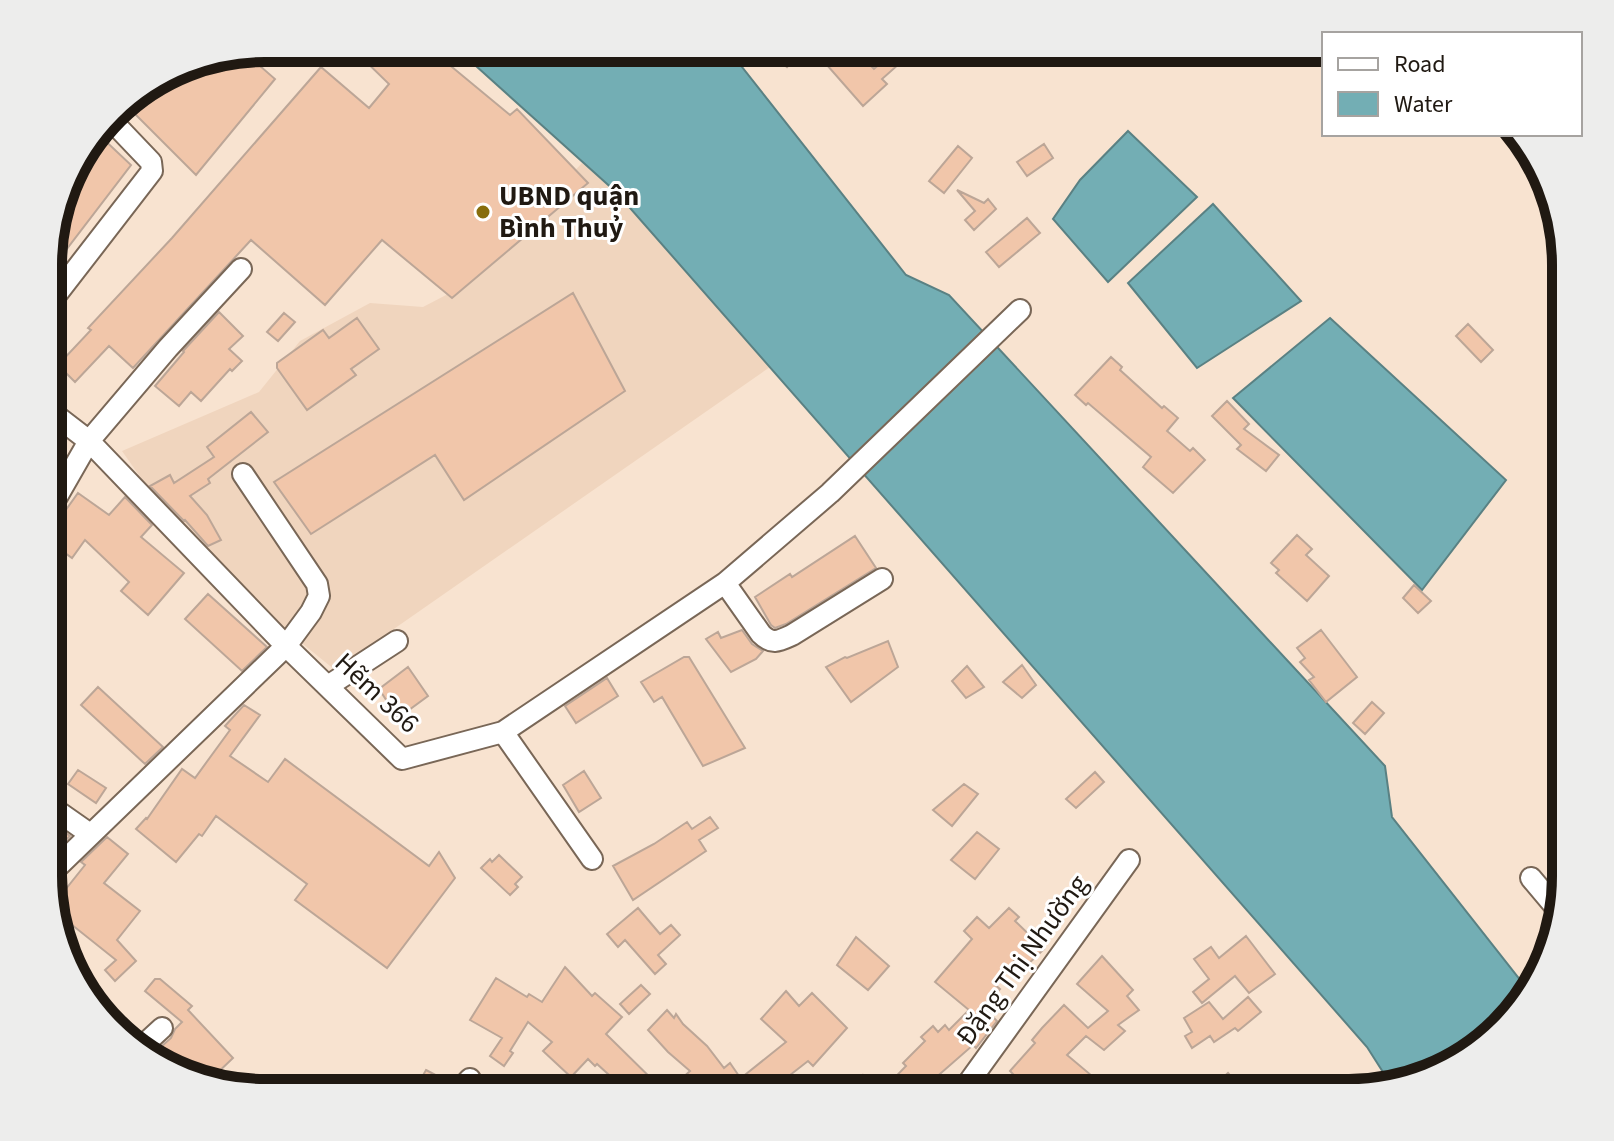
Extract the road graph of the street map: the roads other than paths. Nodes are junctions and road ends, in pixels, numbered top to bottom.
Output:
1 (117, 126) edge
2 (241, 269) dead end
3 (62, 287) edge
4 (1020, 310) dead end
5 (62, 420) edge
6 (89, 441) junction
7 (243, 474) dead end
8 (62, 488) edge
9 (882, 579) dead end
10 (725, 583) junction
11 (397, 641) dead end
12 (286, 646) junction
13 (328, 686) junction
14 (503, 732) junction
15 (62, 814) edge
16 (90, 834) junction
17 (592, 859) dead end
18 (1129, 860) dead end
19 (62, 862) edge
20 (1531, 878) dead end
21 (1550, 901) edge
22 (162, 1028) dead end
23 (148, 1041) edge
24 (971, 1079) edge

1 - 3 street
2 - 6 street
4 - 10 street, Hẽm 366
5 - 6 street, Hẽm 366
6 - 8 street
6 - 12 street, Hẽm 366
7 - 12 street
9 - 10 street
10 - 14 street, Hẽm 366
11 - 13 street
12 - 13 street, Hẽm 366
12 - 16 street
13 - 14 street, Hẽm 366
14 - 17 street
15 - 16 street
16 - 19 street
18 - 24 street, Đặng Thị Nhường
20 - 21 street
22 - 23 street

